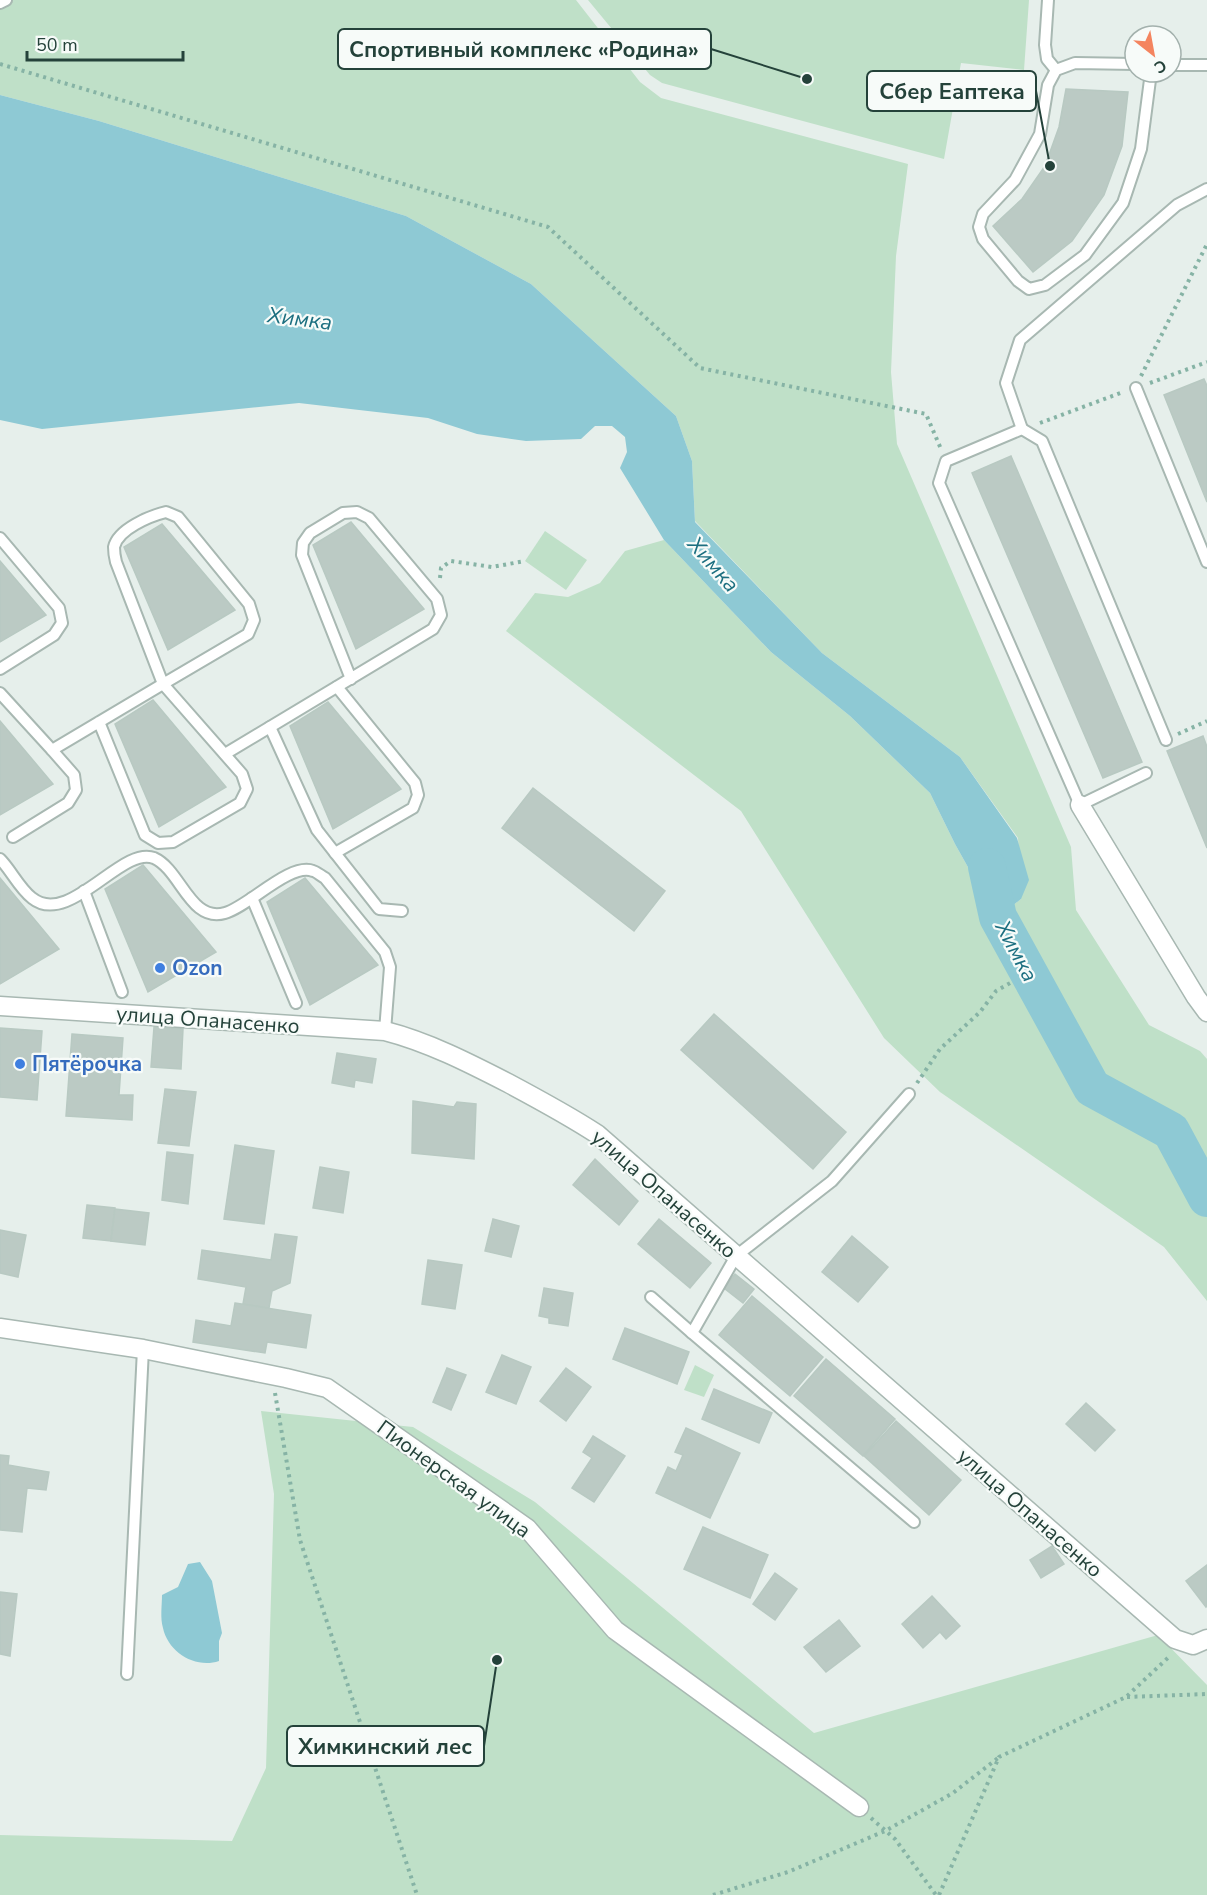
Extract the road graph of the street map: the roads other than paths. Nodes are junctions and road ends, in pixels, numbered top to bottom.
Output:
1 (6, 0) edge
2 (1048, 0) edge
3 (0, 3) edge
4 (1123, 64) edge
5 (1183, 65) edge
6 (1207, 65) edge
7 (1056, 70) junction
8 (1149, 84) edge
9 (1207, 189) edge
10 (1136, 388) road end
11 (1022, 429) junction
12 (0, 538) edge
13 (1207, 562) edge
14 (0, 669) edge
15 (351, 679) junction
16 (163, 684) junction
17 (337, 687) junction
18 (0, 693) edge
19 (99, 722) junction
20 (270, 727) junction
21 (1166, 740) road end
22 (52, 750) junction
23 (225, 754) junction
24 (1146, 773) dead end
25 (1080, 805) junction
26 (13, 837) dead end
27 (335, 853) junction
28 (0, 859) edge
29 (84, 891) junction
30 (252, 898) junction
31 (402, 911) dead end
32 (122, 992) dead end
33 (1204, 1000) edge
34 (296, 1003) dead end
35 (0, 1006) edge
36 (385, 1031) junction
37 (909, 1094) road end
38 (736, 1256) junction
39 (651, 1297) dead end
40 (0, 1328) edge
41 (692, 1333) junction
42 (143, 1349) junction
43 (914, 1522) dead end
44 (1207, 1639) edge
45 (127, 1674) dead end
46 (859, 1807) road end

1 - 3 lane
2 - 7 lane
4 - 7 lane
5 - 6 lane
7 - 8 lane
9 - 11 lane
10 - 13 lane
11 - 21 lane
11 - 25 lane
12 - 14 lane
15 - 15 lane
15 - 17 lane
16 - 16 lane
16 - 19 lane
16 - 23 lane
17 - 20 lane
17 - 27 lane
18 - 22 lane
19 - 22 lane
19 - 23 lane
20 - 23 lane
20 - 27 lane
22 - 26 lane
24 - 25 lane
25 - 33 street
27 - 31 lane
28 - 29 lane
29 - 30 lane
29 - 32 lane
30 - 34 lane
30 - 36 lane
35 - 36 street, улица Опанасенко
36 - 38 street, улица Опанасенко
37 - 38 lane
38 - 41 lane
38 - 44 street, улица Опанасенко
39 - 41 lane
40 - 42 street, Пионерская улица
41 - 43 lane
42 - 45 lane
42 - 46 street, Пионерская улица

